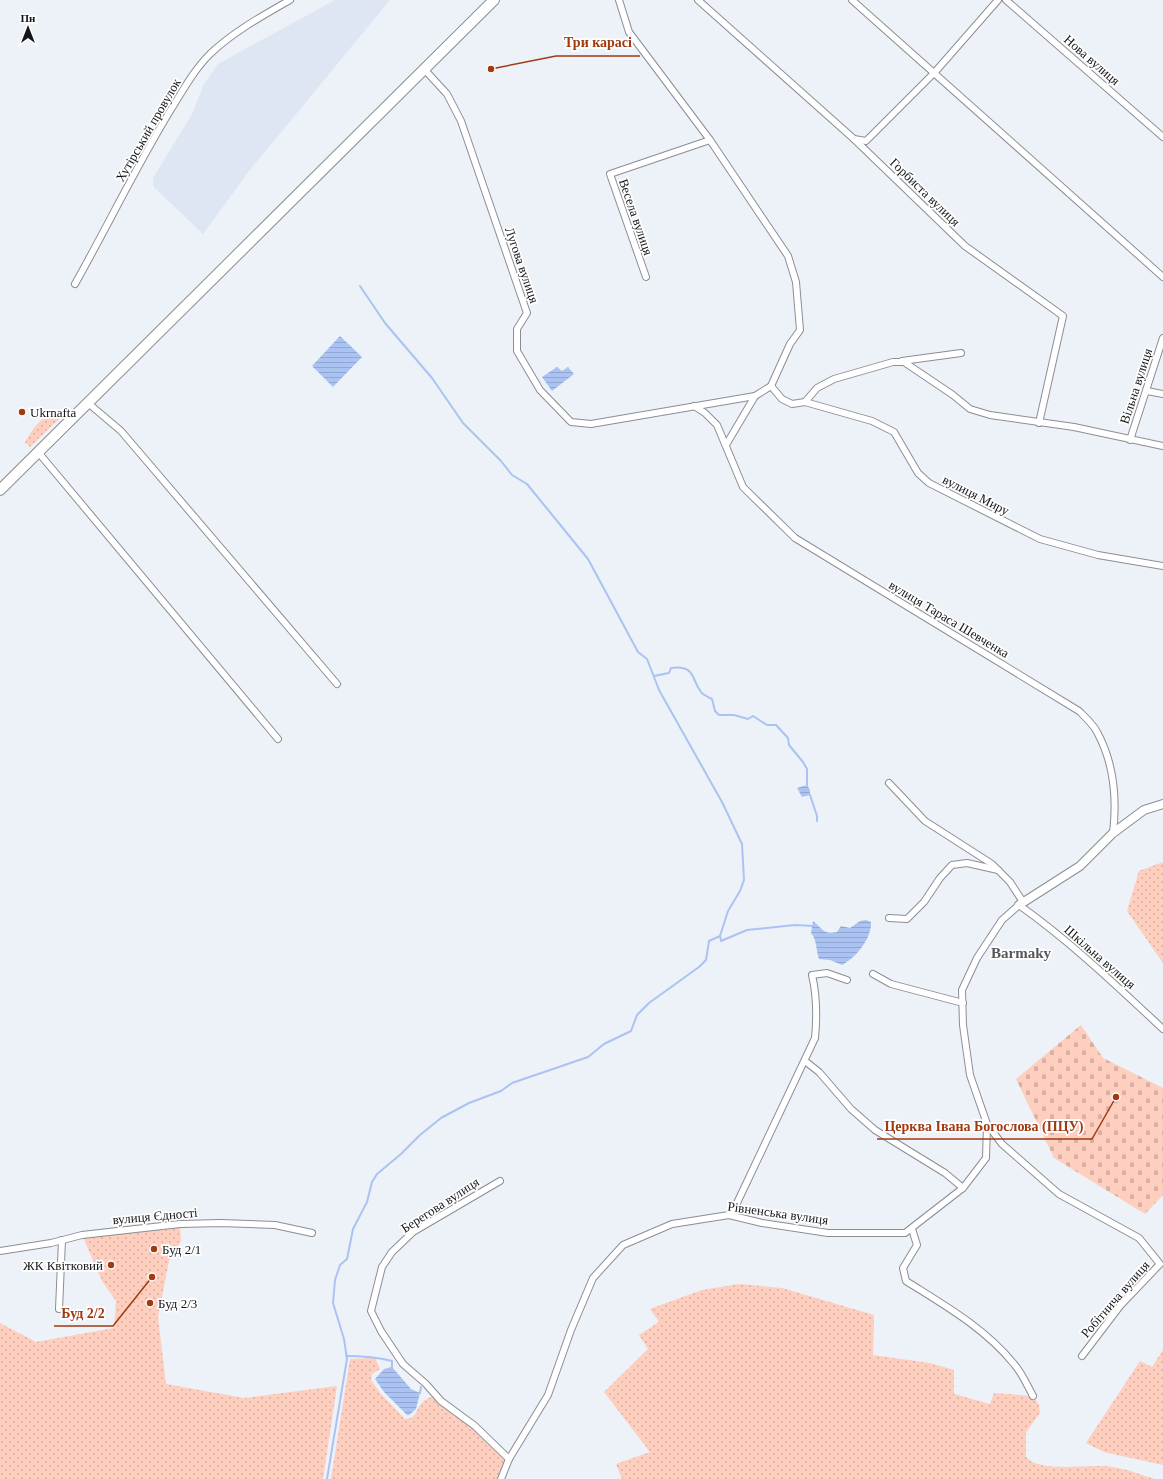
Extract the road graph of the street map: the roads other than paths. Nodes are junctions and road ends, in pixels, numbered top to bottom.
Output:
1 (290, 0) edge
2 (494, 0) edge
3 (619, 0) edge
4 (698, 0) edge
5 (852, 0) edge
6 (998, 0) edge
7 (1006, 0) edge
8 (424, 69) junction
9 (934, 72) junction
10 (1163, 137) edge
11 (854, 139) junction
12 (710, 140) junction
13 (646, 277) dead end
14 (1163, 277) edge
15 (75, 284) dead end
16 (1163, 338) edge
17 (961, 353) dead end
18 (899, 361) junction
19 (771, 386) junction
20 (1147, 390) junction
21 (1163, 394) edge
22 (755, 396) junction
23 (805, 402) junction
24 (88, 403) junction
25 (694, 406) junction
26 (1039, 423) junction
27 (1130, 440) junction
28 (726, 445) junction
29 (1163, 446) edge
30 (38, 452) junction
31 (0, 490) edge
32 (1163, 566) edge
33 (337, 684) dead end
34 (278, 739) dead end
35 (888, 783) dead end
36 (1163, 804) edge
37 (1113, 833) junction
38 (998, 870) junction
39 (1021, 904) junction
40 (889, 918) dead end
41 (873, 974) dead end
42 (847, 980) dead end
43 (963, 1003) junction
44 (1163, 1029) edge
45 (805, 1061) junction
46 (988, 1124) junction
47 (500, 1181) dead end
48 (963, 1188) junction
49 (729, 1215) junction
50 (912, 1228) junction
51 (312, 1233) dead end
52 (62, 1240) junction
53 (0, 1251) edge
54 (59, 1309) dead end
55 (1082, 1356) dead end
56 (1033, 1396) dead end
57 (509, 1459) junction
58 (500, 1479) edge

1 - 15 street, Хутірський провулок
2 - 8 main road
3 - 12 street
4 - 11 street, Горбиста вулиця
5 - 9 street
6 - 9 street
7 - 10 street, Нова вулиця
8 - 24 main road
8 - 25 street, Лугова вулиця
9 - 11 street
9 - 14 street
11 - 26 street, Горбиста вулиця
12 - 13 street, Весела вулиця
12 - 19 street
16 - 20 street, Вільна вулиця
17 - 18 street
18 - 23 street
18 - 26 street
19 - 22 street
19 - 23 street, вулиця Миру
20 - 21 street
20 - 27 street, Вільна вулиця
22 - 25 street, Лугова вулиця
22 - 28 street
23 - 32 street, вулиця Миру
24 - 30 main road
24 - 33 street
25 - 28 street, вулиця Тараса Шевченка
26 - 27 street
27 - 29 street
28 - 37 street, вулиця Тараса Шевченка
30 - 31 main road
30 - 34 street
35 - 38 street
36 - 37 street, Рівненська вулиця
37 - 39 street, Рівненська вулиця
38 - 39 street
38 - 40 street
39 - 43 street, Рівненська вулиця
39 - 44 street, Шкільна вулиця
41 - 43 street
42 - 45 street
43 - 46 street, Рівненська вулиця
45 - 48 street
45 - 49 street
46 - 48 street, Рівненська вулиця
46 - 55 street, Робітнича вулиця
47 - 57 street, Берегова вулиця
48 - 50 street, Рівненська вулиця
49 - 50 street, Рівненська вулиця
49 - 57 street, Рівненська вулиця
50 - 56 street
51 - 52 street, вулиця Єдності
52 - 53 street, вулиця Єдності
52 - 54 street
57 - 58 street, Рівненська вулиця

